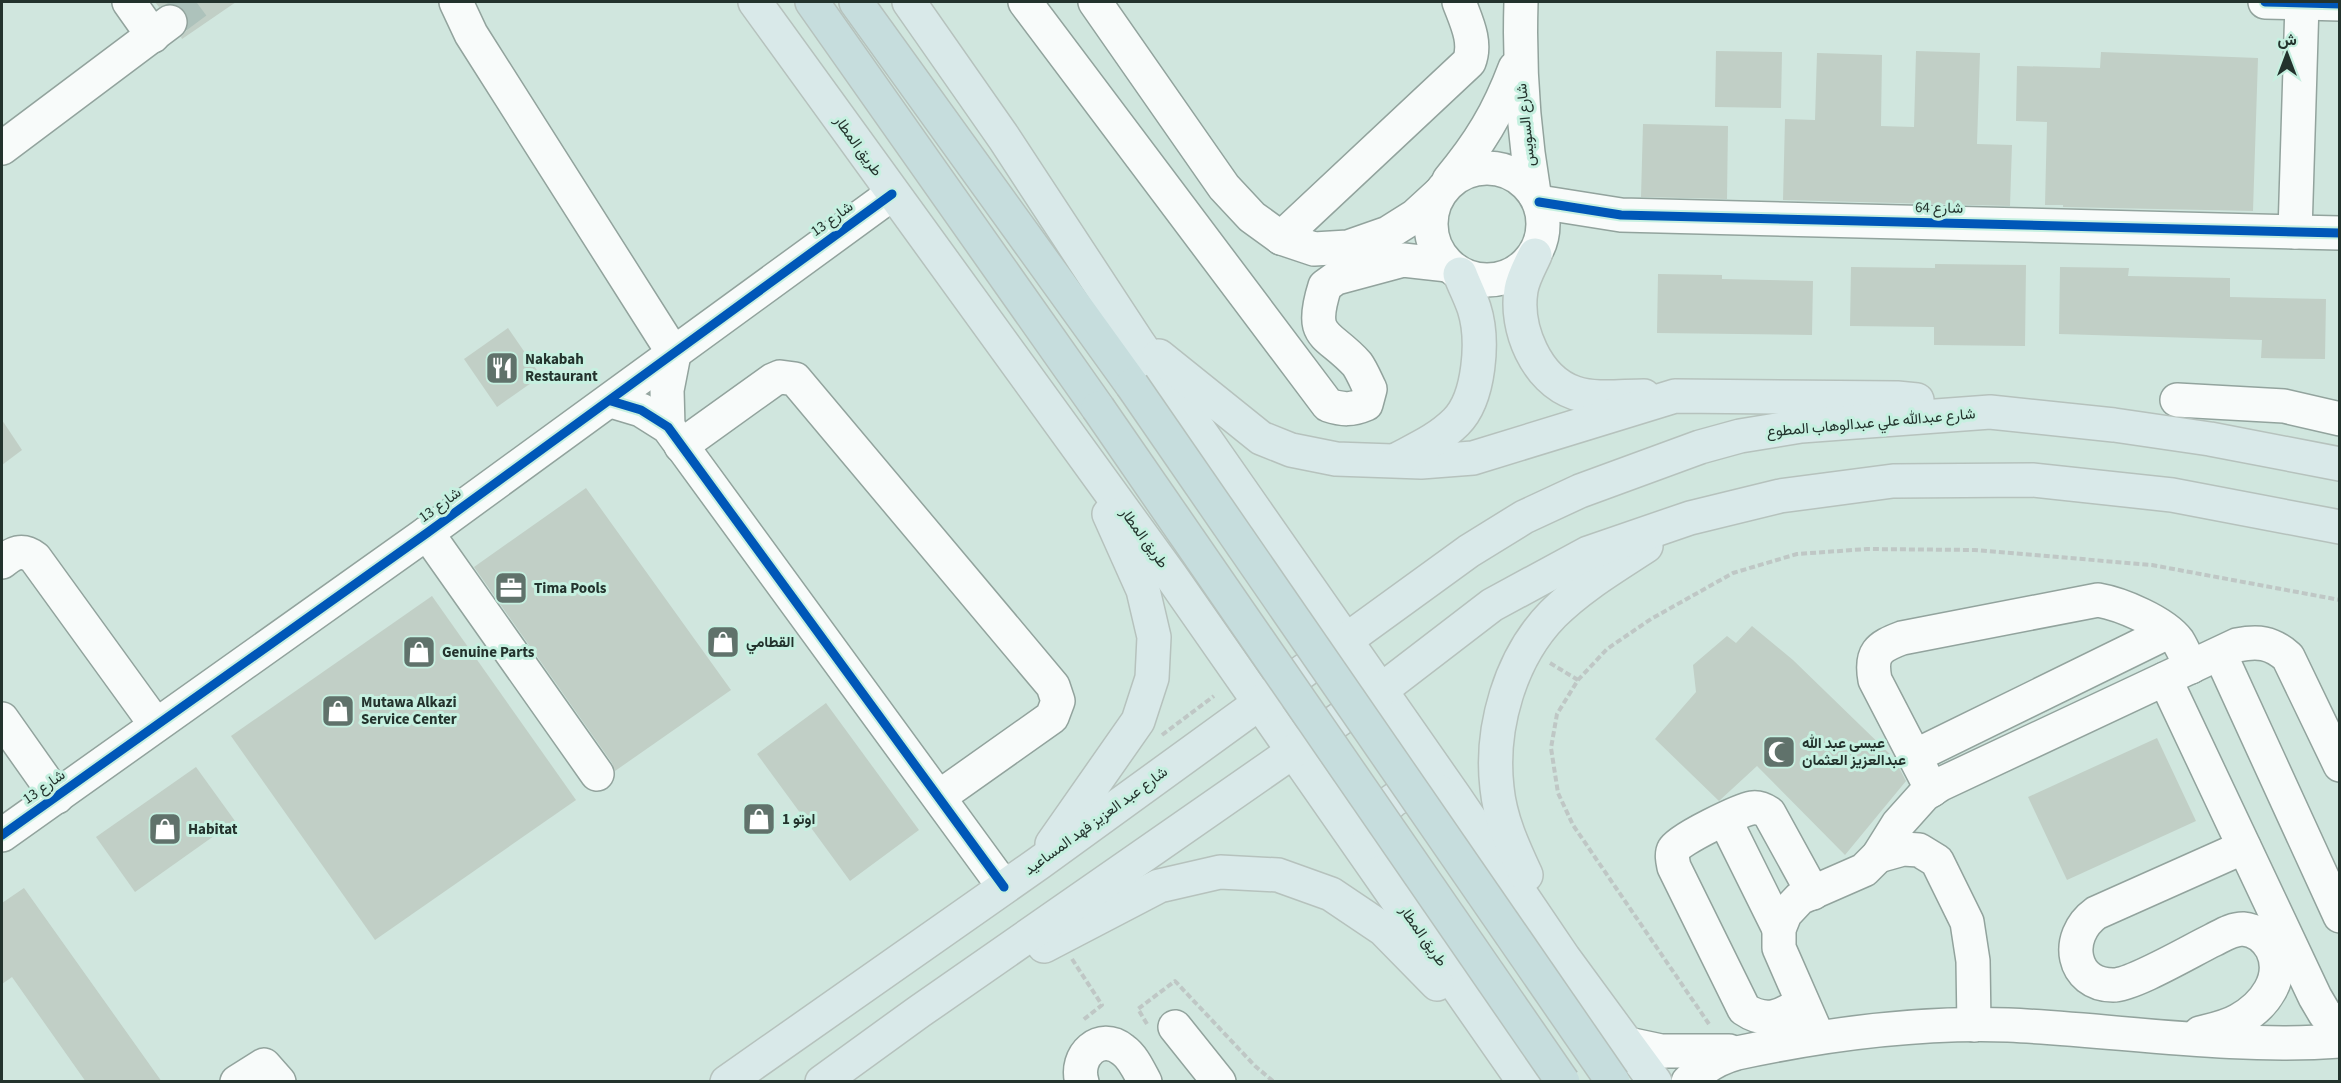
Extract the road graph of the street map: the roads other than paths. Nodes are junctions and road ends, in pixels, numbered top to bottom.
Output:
1 (129, 2) edge
2 (456, 2) edge
3 (755, 2) edge
4 (796, 2) edge
5 (909, 2) edge
6 (1025, 2) edge
7 (1095, 2) edge
8 (1459, 2) edge
9 (1521, 2) edge
10 (2265, 2) edge
11 (2302, 3) edge
12 (2340, 4) edge
13 (867, 10) edge
14 (821, 14) edge
15 (1519, 58) junction
16 (2, 148) edge
17 (1441, 191) junction
18 (892, 194) junction
19 (1537, 198) junction
20 (1621, 214) junction
21 (2295, 232) junction
22 (2340, 233) edge
23 (1281, 238) junction
24 (1537, 250) junction
25 (1454, 270) junction
26 (1139, 344) junction
27 (674, 354) junction
28 (1676, 396) junction
29 (2177, 400) dead end
30 (611, 401) junction
31 (1990, 412) junction
32 (2340, 418) edge
33 (675, 436) junction
34 (1080, 449) junction
35 (1392, 461) junction
36 (2340, 464) edge
37 (1690, 518) junction
38 (1267, 527) junction
39 (2340, 527) edge
40 (427, 533) junction
41 (2, 562) edge
42 (1171, 576) junction
43 (2168, 632) junction
44 (1346, 642) junction
45 (2220, 654) junction
46 (2178, 673) junction
47 (1380, 691) junction
48 (1259, 704) junction
49 (2, 719) edge
50 (156, 725) junction
51 (1293, 752) junction
52 (1915, 756) junction
53 (2340, 765) edge
54 (597, 774) dead end
55 (1932, 790) junction
56 (57, 797) junction
57 (939, 797) junction
58 (1455, 797) junction
59 (1725, 820) junction
60 (2, 835) edge
61 (2244, 847) junction
62 (1878, 856) junction
63 (1039, 863) junction
64 (1372, 864) junction
65 (1004, 887) junction
66 (1813, 893) junction
67 (2340, 916) edge
68 (1779, 928) junction
69 (1564, 958) junction
70 (1802, 1002) junction
71 (920, 1011) junction
72 (1974, 1025) junction
73 (2340, 1026) edge
74 (1175, 1027) dead end
75 (1818, 1037) junction
76 (2184, 1038) junction
77 (2340, 1041) edge
78 (1628, 1044) junction
79 (1502, 1049) junction
80 (1737, 1053) junction
81 (237, 1082) edge
82 (279, 1082) edge
83 (727, 1082) edge
84 (822, 1082) edge
85 (1082, 1082) edge
86 (1145, 1082) edge
87 (1219, 1082) edge
88 (1524, 1082) edge
89 (1563, 1082) edge
90 (1613, 1082) edge
91 (1655, 1082) edge
92 (1688, 1082) edge

1 - 16 street
2 - 27 street
3 - 18 main road, طريق المطار
4 - 14 highway
5 - 26 main road
6 - 25 street
7 - 23 street
8 - 23 street
9 - 15 street, شارع السويس
10 - 11 street
11 - 12 street
11 - 21 street
13 - 90 highway, bridge
14 - 89 highway, bridge
15 - 17 street, شارع السويس
15 - 19 street, شارع السويس
17 - 19 street
17 - 23 street
17 - 25 street
18 - 27 street, شارع 13
18 - 34 main road, طريق المطار
19 - 20 street, شارع 64
19 - 24 street
20 - 21 street, شارع 64
20 - 24 street, شارع 64
21 - 22 street, شارع 64
24 - 25 street
24 - 28 main road
25 - 35 main road
26 - 35 main road
26 - 38 main road
27 - 30 street, شارع 13
27 - 33 street
28 - 31 main road
28 - 35 main road
29 - 32 street
30 - 33 street
30 - 40 street, شارع 13
31 - 36 main road, شارع عبدالله علي عبدالوهاب المطوع
31 - 44 main road, شارع عبدالله علي عبدالوهاب المطوع
33 - 57 street
33 - 57 street
34 - 42 main road, طريق المطار
34 - 63 main road
37 - 39 main road
37 - 47 main road
37 - 69 main road
38 - 42 main road
38 - 44 main road
40 - 50 street, شارع 13
40 - 54 street
41 - 50 street
42 - 48 main road, طريق المطار
43 - 46 street
43 - 52 street
43 - 52 street
44 - 47 main road
44 - 48 main road, شارع عبد العزيز فهد المساعيد
45 - 46 street
45 - 53 street
45 - 67 street
46 - 55 street
46 - 61 street
47 - 51 main road
47 - 58 main road
48 - 51 main road, طريق المطار
48 - 63 main road, شارع عبد العزيز فهد المساعيد
49 - 56 street
50 - 56 street, شارع 13
51 - 64 main road, طريق المطار
51 - 71 main road
52 - 55 street
55 - 62 street
56 - 60 street, شارع 13
57 - 65 street
58 - 64 main road
58 - 69 main road
59 - 66 street
59 - 68 street
59 - 70 street
61 - 73 street
61 - 76 street
62 - 66 street
62 - 72 street
63 - 65 main road, شارع عبد العزيز فهد المساعيد
64 - 79 main road, طريق المطار
65 - 83 main road, شارع عبد العزيز فهد المساعيد
66 - 68 street
68 - 70 street
69 - 78 main road
70 - 75 street
71 - 79 main road
71 - 84 main road
72 - 75 street
72 - 76 street
74 - 87 street
75 - 80 street
76 - 77 street
78 - 80 street
78 - 91 main road
79 - 88 main road, طريق المطار
80 - 92 street
81 - 82 street
85 - 86 street

